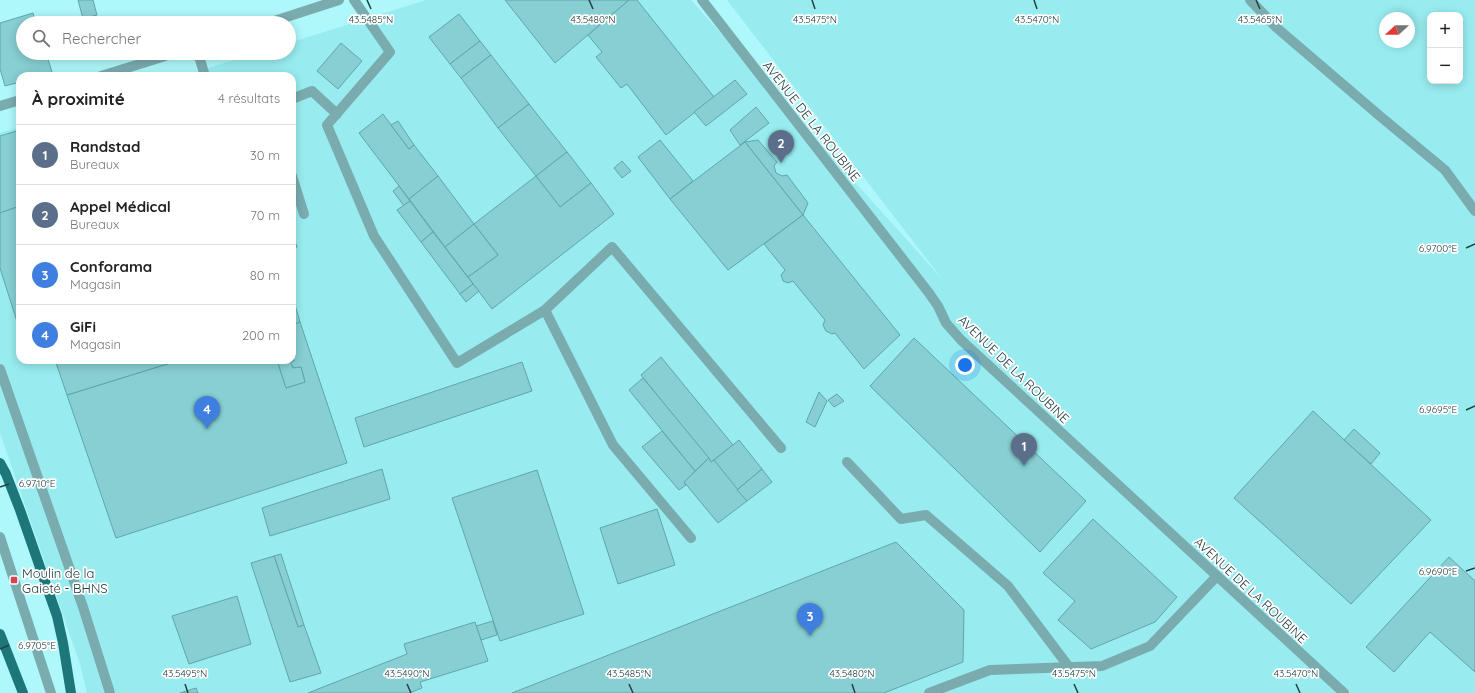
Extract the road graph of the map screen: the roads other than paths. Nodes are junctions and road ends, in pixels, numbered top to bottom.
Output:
1 (339, 0) edge
2 (354, 0) edge
3 (702, 0) edge
4 (1250, 0) edge
5 (290, 16) edge
6 (152, 60) edge
7 (200, 60) edge
8 (114, 72) edge
9 (204, 72) edge
10 (296, 97) edge
11 (16, 101) edge
12 (0, 106) edge
13 (337, 114) junction
14 (296, 189) edge
15 (1475, 211) edge
16 (304, 214) dead end
17 (545, 310) junction
18 (0, 369) edge
19 (781, 448) dead end
20 (847, 462) dead end
21 (0, 463) edge
22 (0, 537) edge
23 (691, 538) dead end
24 (1217, 576) junction
25 (0, 634) edge
26 (1069, 667) junction
27 (23, 693) edge
28 (51, 693) edge
29 (71, 693) edge
30 (110, 693) edge
31 (929, 693) edge
32 (1344, 693) edge

1 - 5 street
2 - 13 street
3 - 24 street, AVENUE DE LA ROUBINE
4 - 15 street
6 - 8 street
7 - 9 street
10 - 13 street
11 - 12 street
13 - 17 street
14 - 16 street
17 - 19 street
17 - 23 street
18 - 30 street
20 - 26 street
21 - 29 main road
22 - 28 street
24 - 26 street
24 - 32 street, AVENUE DE LA ROUBINE
25 - 27 main road
26 - 31 street

